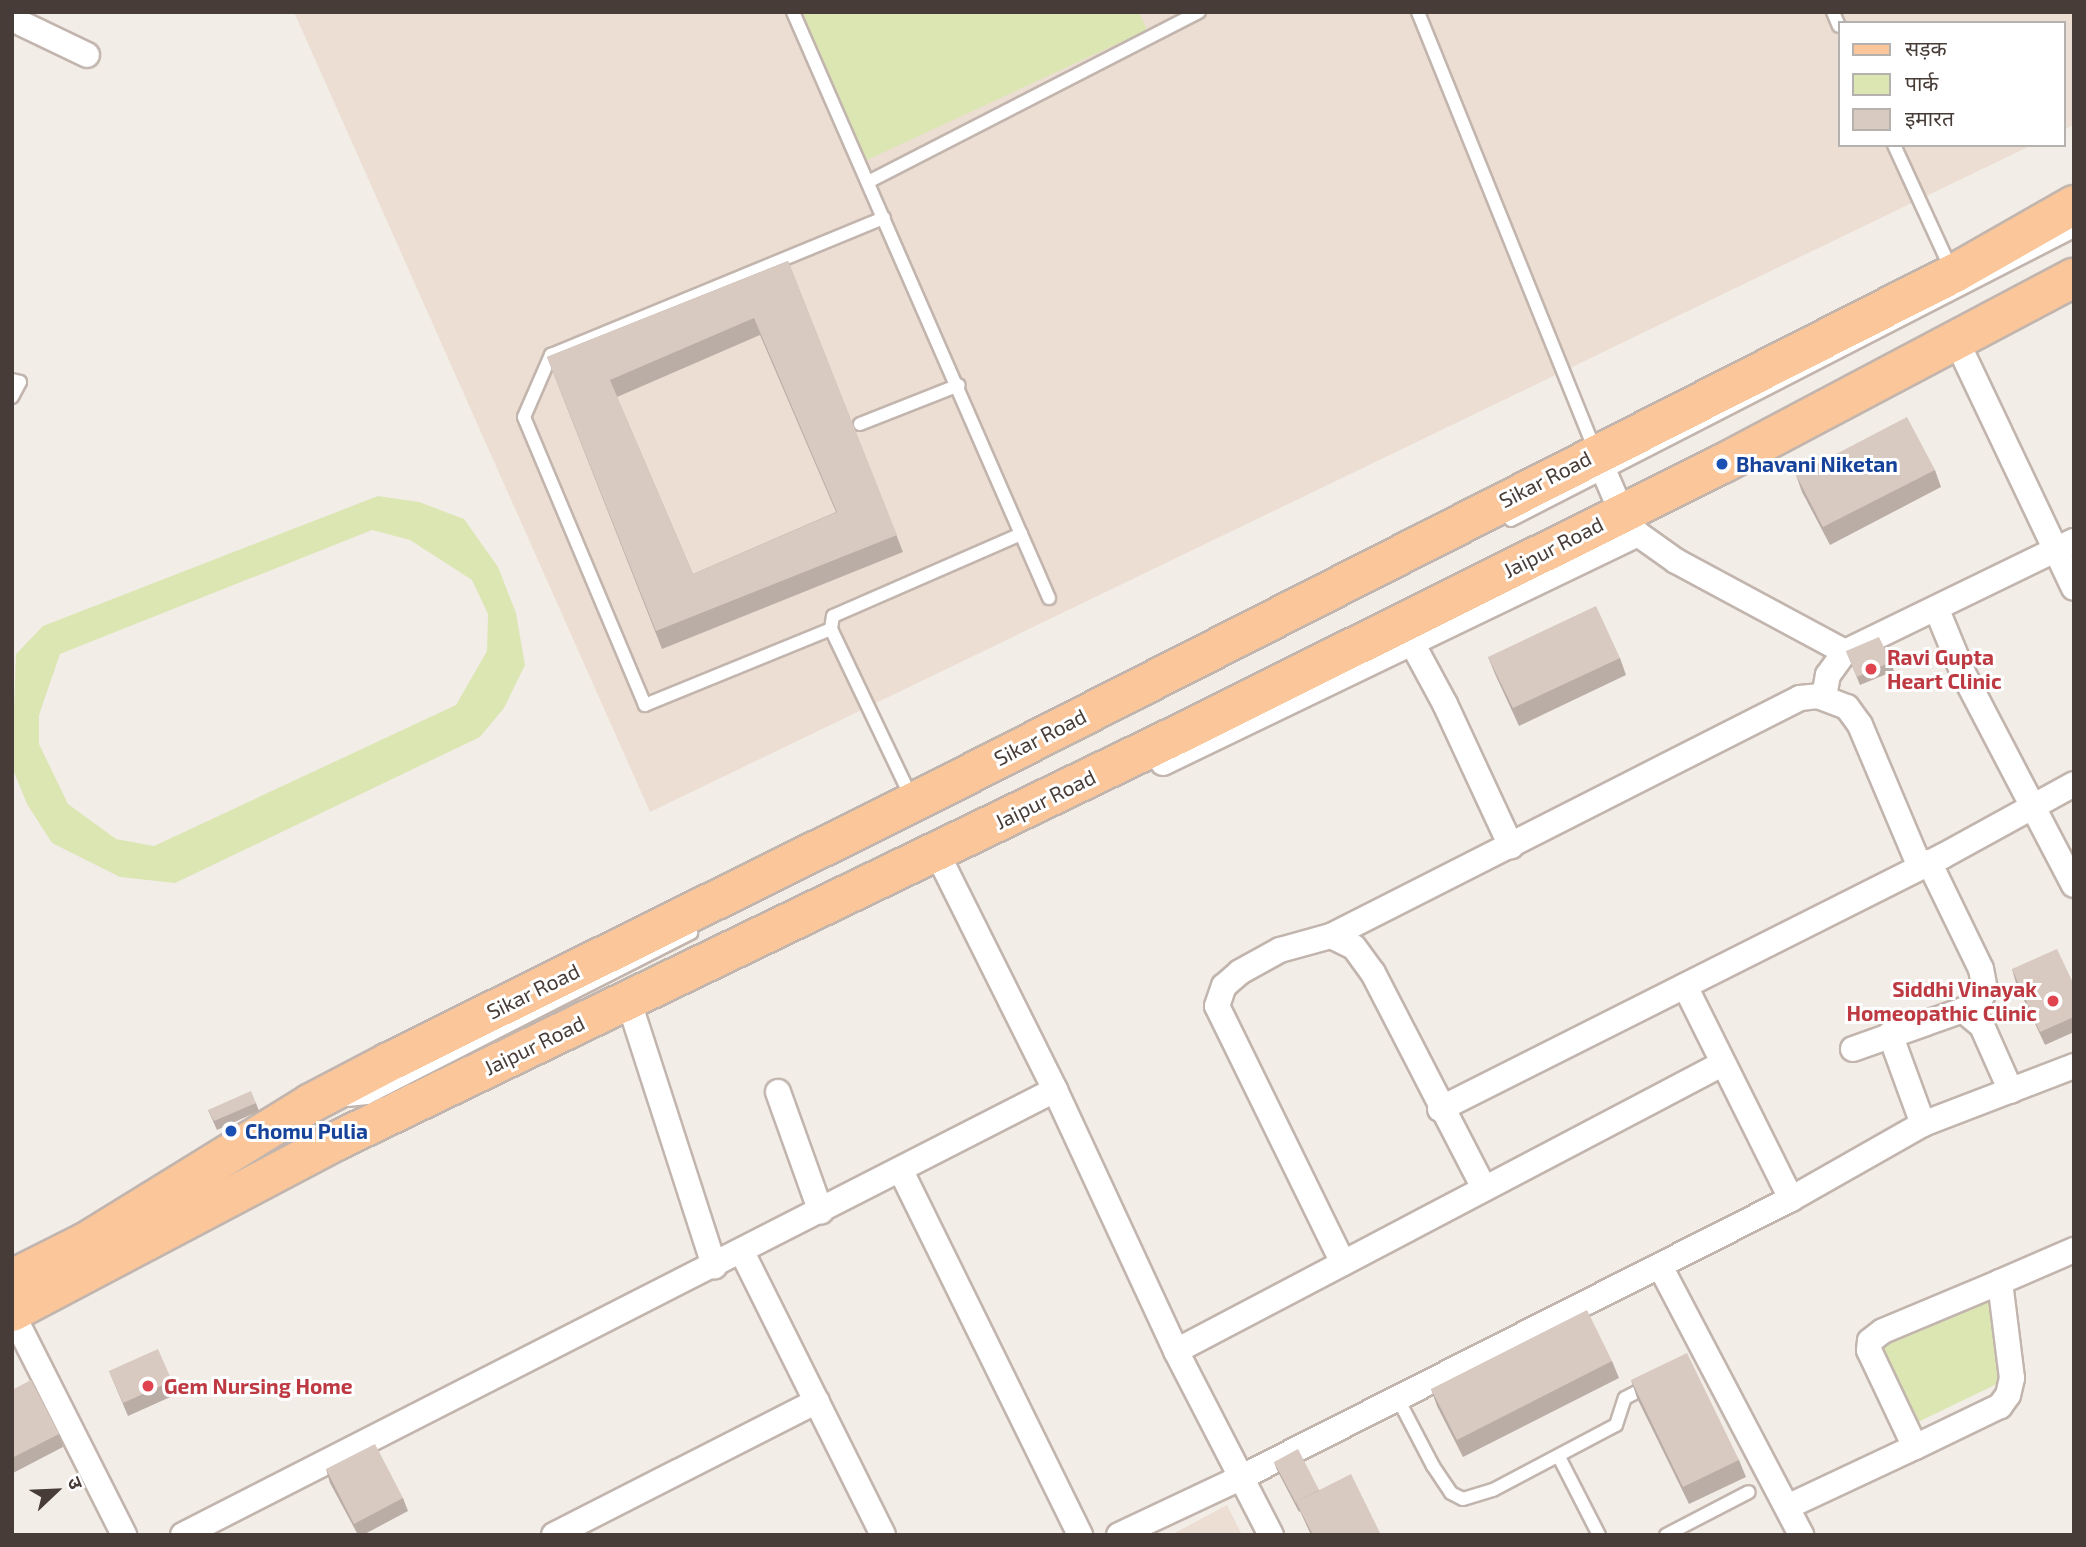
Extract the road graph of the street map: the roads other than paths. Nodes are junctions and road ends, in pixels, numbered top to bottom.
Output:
1 (793, 12) edge
2 (1199, 12) edge
3 (1418, 12) edge
4 (1172, 18) edge
5 (12, 19) edge
6 (87, 55) dead end
7 (1895, 147) edge
8 (868, 182) junction
9 (2074, 205) edge
10 (884, 218) junction
11 (2074, 230) edge
12 (1953, 274) junction
13 (2074, 278) edge
14 (1957, 342) junction
15 (12, 380) edge
16 (959, 385) junction
17 (12, 397) edge
18 (860, 424) dead end
19 (1600, 463) junction
20 (1630, 523) junction
21 (1494, 528) dead end
22 (1021, 534) junction
23 (2064, 545) edge
24 (2074, 588) edge
25 (1049, 598) dead end
26 (1937, 610) junction
27 (831, 629) junction
28 (1407, 633) junction
29 (1845, 652) junction
30 (1824, 697) junction
31 (1073, 738) dead end
32 (2074, 784) edge
33 (914, 802) junction
34 (2033, 807) junction
35 (1511, 846) junction
36 (940, 860) junction
37 (824, 863) dead end
38 (1925, 864) junction
39 (2074, 885) edge
40 (702, 927) dead end
41 (1331, 936) junction
42 (1685, 986) junction
43 (628, 999) junction
44 (1972, 1014) junction
45 (1890, 1034) junction
46 (1853, 1049) dead end
47 (1722, 1064) junction
48 (2074, 1066) edge
49 (1055, 1090) junction
50 (2011, 1091) junction
51 (778, 1092) dead end
52 (367, 1098) junction
53 (311, 1103) junction
54 (1440, 1109) junction
55 (1923, 1124) junction
56 (332, 1143) junction
57 (901, 1171) junction
58 (1483, 1186) junction
59 (1791, 1199) junction
60 (821, 1212) junction
61 (2074, 1250) edge
62 (742, 1252) junction
63 (1343, 1263) junction
64 (714, 1266) junction
65 (1660, 1266) junction
66 (12, 1279) edge
67 (2000, 1282) junction
68 (12, 1312) edge
69 (1176, 1351) junction
70 (1668, 1377) edge
71 (1398, 1399) junction
72 (817, 1402) junction
73 (1915, 1447) junction
74 (1559, 1457) junction
75 (1242, 1478) junction
76 (1749, 1492) dead end
77 (1787, 1507) junction
78 (883, 1534) edge
79 (124, 1535) edge
80 (183, 1535) edge
81 (554, 1535) edge
82 (1080, 1535) edge
83 (1119, 1535) edge
84 (1272, 1535) edge
85 (1599, 1535) edge
86 (1666, 1535) edge
87 (1801, 1535) edge

1 - 8 lane
2 - 4 lane
3 - 19 lane
4 - 8 lane
5 - 6 street
7 - 12 lane
8 - 10 lane
9 - 12 main road, Sikar Road
10 - 16 lane
10 - 27 lane
11 - 19 lane
12 - 19 main road, Sikar Road
13 - 14 main road, Jaipur Road
14 - 20 main road, Jaipur Road
14 - 23 street
15 - 17 lane
16 - 18 lane
16 - 22 lane
19 - 20 street
19 - 21 lane
19 - 33 main road, Sikar Road
20 - 28 main road, Jaipur Road
20 - 29 street
22 - 25 lane
22 - 27 lane
23 - 24 street
23 - 26 street
26 - 29 street
26 - 34 street
27 - 33 lane
28 - 35 street
28 - 36 main road, Jaipur Road
29 - 30 street
30 - 35 street
30 - 38 street
31 - 37 lane
32 - 34 street
33 - 53 main road, Sikar Road
34 - 38 street
34 - 39 street
35 - 41 street
36 - 43 main road, Jaipur Road
36 - 49 street
38 - 42 street
38 - 44 street
40 - 52 lane
41 - 54 street
41 - 63 street
42 - 47 street
42 - 54 street
43 - 56 main road, Jaipur Road
43 - 64 street
44 - 45 street
44 - 50 street
45 - 46 street
45 - 55 street
47 - 58 street
47 - 59 street
48 - 50 street
49 - 57 street
49 - 69 street
50 - 55 street
51 - 60 street
52 - 53 lane
52 - 56 lane
53 - 66 main road, Sikar Road
54 - 58 street
55 - 59 street
56 - 68 main road, Jaipur Road
57 - 60 street
57 - 82 street
58 - 63 street
59 - 65 street
60 - 62 street
61 - 67 street
62 - 64 street
62 - 72 street
63 - 69 street
64 - 80 street
65 - 71 street
65 - 77 street
67 - 73 street
67 - 73 street
68 - 79 street
69 - 75 street
70 - 74 lane
71 - 74 lane
71 - 75 street
72 - 78 street
72 - 81 street
73 - 77 street
74 - 85 lane
75 - 83 street
75 - 84 street
76 - 86 lane
77 - 87 street

